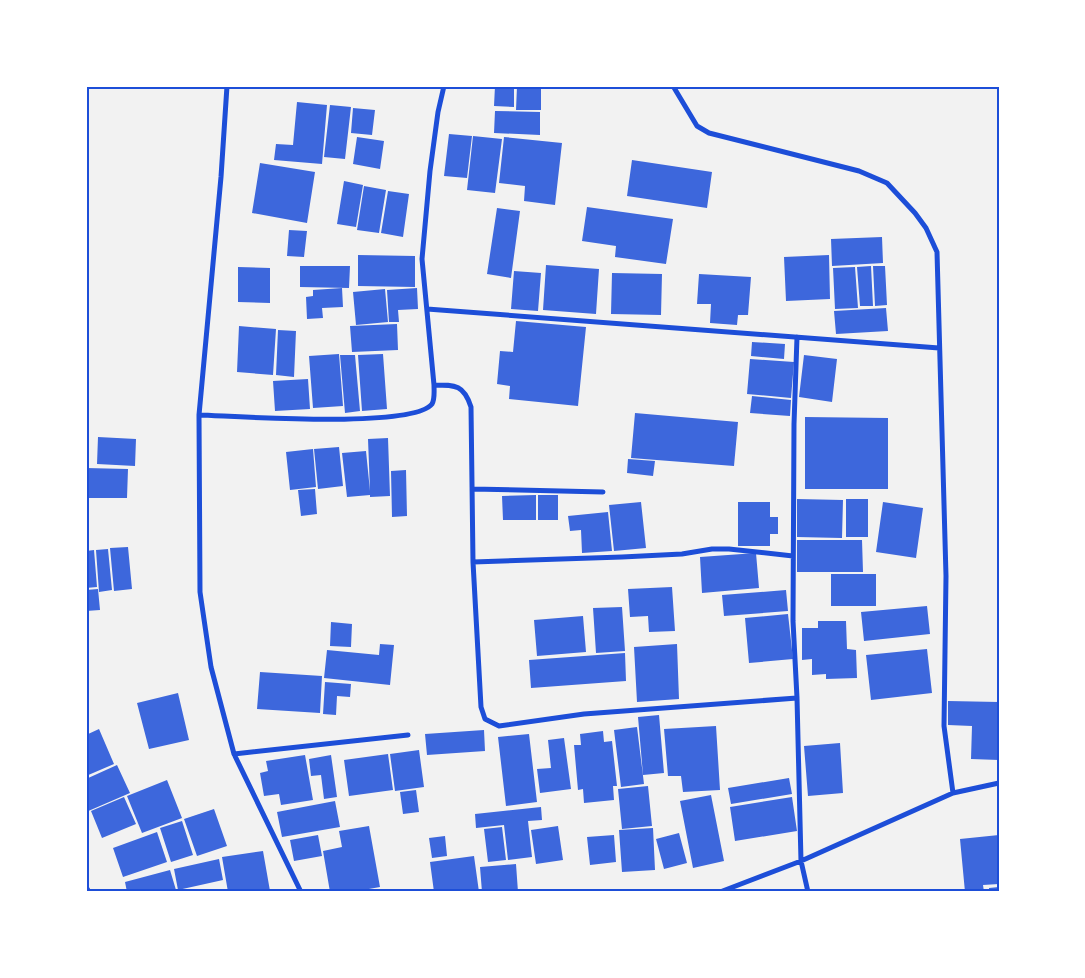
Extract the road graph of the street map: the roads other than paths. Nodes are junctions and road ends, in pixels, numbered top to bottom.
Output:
1 (227, 86) edge
2 (444, 86) edge
3 (673, 86) edge
4 (427, 309) junction
5 (797, 337) junction
6 (939, 348) junction
7 (434, 385) junction
8 (200, 415) junction
9 (472, 489) junction
10 (603, 492) dead end
11 (793, 556) junction
12 (473, 562) junction
13 (797, 698) junction
14 (408, 735) dead end
15 (234, 754) junction
16 (999, 783) edge
17 (953, 792) junction
18 (801, 862) junction
19 (86, 887) edge
20 (89, 892) edge
21 (301, 892) edge
22 (720, 892) edge
23 (808, 892) edge

1 - 8 street
2 - 4 street
3 - 6 street
4 - 5 street
4 - 7 street
5 - 6 street
5 - 11 street
6 - 17 street
7 - 8 street
7 - 9 street
8 - 15 street
9 - 10 street
9 - 12 street
11 - 12 street
11 - 13 street
12 - 13 street
13 - 18 street
14 - 15 street
15 - 21 street
16 - 17 street
17 - 18 street
18 - 22 street
18 - 23 street
19 - 20 street

